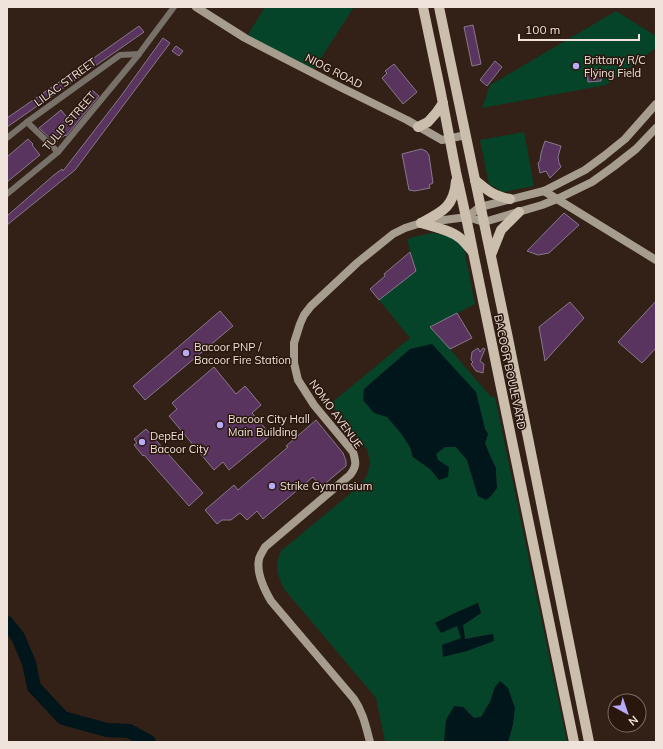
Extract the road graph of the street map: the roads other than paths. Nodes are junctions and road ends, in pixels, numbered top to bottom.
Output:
1 (174, 7) edge
2 (196, 7) edge
3 (423, 7) edge
4 (439, 7) edge
5 (139, 54) junction
6 (443, 103) junction
7 (656, 104) edge
8 (27, 122) junction
9 (418, 127) junction
10 (656, 128) edge
11 (466, 135) junction
12 (7, 138) edge
13 (450, 138) junction
14 (58, 152) junction
15 (457, 173) junction
16 (475, 180) junction
17 (544, 191) junction
18 (7, 194) edge
19 (510, 199) junction
20 (558, 199) junction
21 (480, 207) junction
22 (519, 212) junction
23 (466, 217) junction
24 (484, 222) junction
25 (421, 223) junction
26 (473, 252) junction
27 (491, 255) junction
28 (656, 260) edge
29 (370, 742) edge
30 (574, 742) edge
31 (589, 742) edge

1 - 5 street, TULIP STREET
2 - 9 street, NIOG ROAD
3 - 6 main road, BACOOR BOULEVARD
4 - 11 main road, BACOOR BOULEVARD
5 - 8 street, LILAC STREET
5 - 14 street, TULIP STREET
6 - 9 main road
6 - 13 main road, BACOOR BOULEVARD
7 - 17 street, NOMO AVENUE
8 - 12 street, LILAC STREET
8 - 14 street
9 - 13 street, NIOG ROAD
10 - 20 street
11 - 13 street, NIOG ROAD
11 - 16 main road, BACOOR BOULEVARD
13 - 15 main road, BACOOR BOULEVARD
14 - 18 street, TULIP STREET
15 - 23 main road, BACOOR BOULEVARD
15 - 25 main road
16 - 19 main road
16 - 21 main road, BACOOR BOULEVARD
17 - 19 street, NOMO AVENUE
17 - 20 street
19 - 21 street, NOMO AVENUE
20 - 22 street
20 - 28 street
21 - 23 street, NOMO AVENUE
21 - 24 main road, BACOOR BOULEVARD
22 - 24 street
22 - 27 main road
23 - 24 street, NOMO AVENUE
23 - 25 street, NOMO AVENUE
23 - 26 main road, BACOOR BOULEVARD
24 - 27 main road, BACOOR BOULEVARD
25 - 26 main road
25 - 29 street, NOMO AVENUE
26 - 30 main road, BACOOR BOULEVARD
27 - 31 main road, BACOOR BOULEVARD

